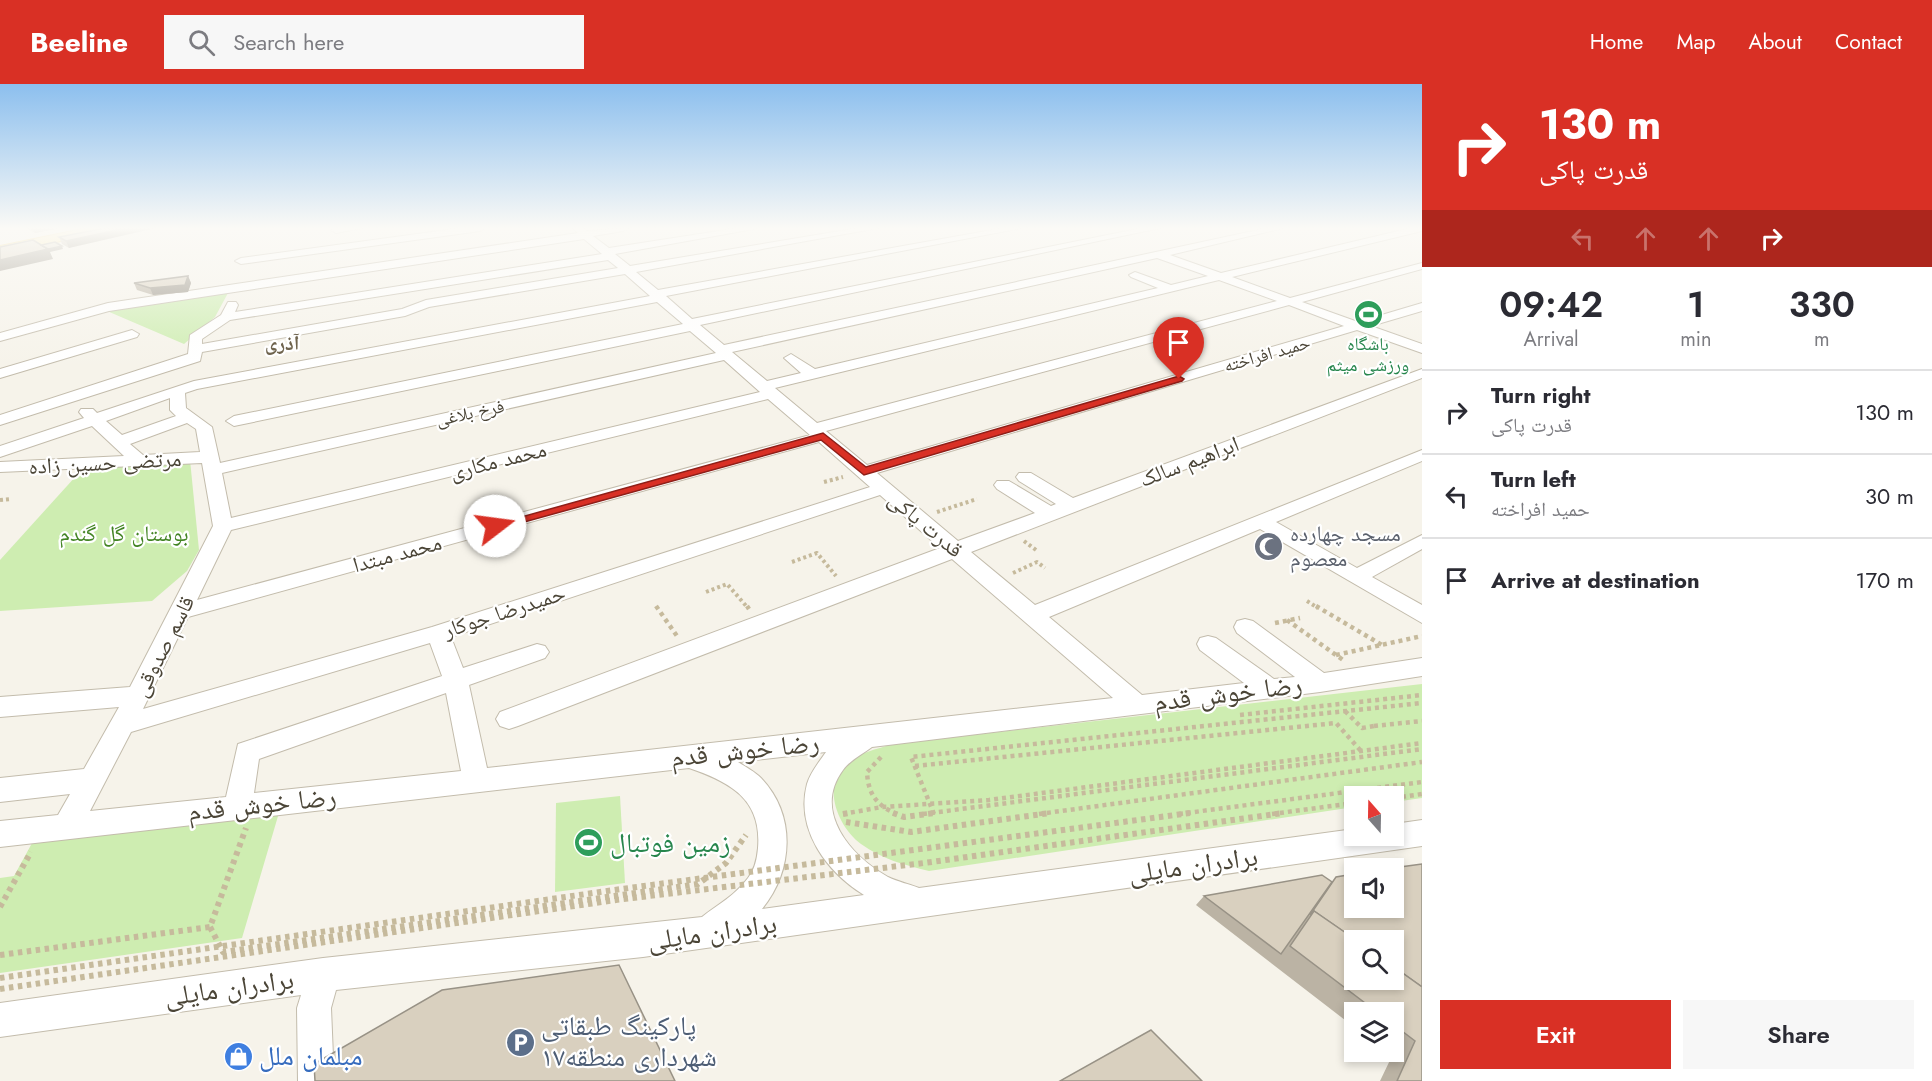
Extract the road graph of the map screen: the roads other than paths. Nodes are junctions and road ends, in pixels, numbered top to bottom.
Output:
1 (362, 275) edge
2 (484, 275) edge
3 (595, 275) edge
4 (634, 275) edge
5 (770, 275) edge
6 (935, 275) edge
7 (1068, 275) edge
8 (1135, 275) dead end
9 (1215, 275) edge
10 (1232, 275) edge
11 (1390, 275) edge
12 (1222, 277) junction
13 (240, 288) junction
14 (1172, 289) junction
15 (659, 296) junction
16 (1289, 301) junction
17 (1422, 307) edge
18 (226, 317) junction
19 (729, 326) dead end
20 (695, 327) junction
21 (1359, 327) junction
22 (132, 334) dead end
23 (0, 337) edge
24 (1422, 349) edge
25 (827, 352) dead end
26 (195, 353) junction
27 (725, 353) junction
28 (791, 358) dead end
29 (850, 366) junction
30 (1422, 373) edge
31 (0, 374) edge
32 (813, 375) junction
33 (194, 385) junction
34 (768, 390) junction
35 (177, 391) junction
36 (77, 405) dead end
37 (609, 414) dead end
38 (188, 417) junction
39 (96, 419) junction
40 (0, 420) edge
41 (234, 421) dead end
42 (621, 430) junction
43 (819, 433) junction
44 (119, 442) junction
45 (0, 452) edge
46 (1422, 454) edge
47 (138, 460) junction
48 (212, 463) junction
49 (0, 467) edge
50 (864, 471) junction
51 (1025, 477) dead end
52 (1003, 485) dead end
53 (884, 488) junction
54 (1071, 506) junction
55 (1050, 514) junction
56 (1261, 521) junction
57 (223, 526) junction
58 (1422, 541) edge
59 (956, 550) junction
60 (1356, 577) junction
61 (180, 612) junction
62 (1032, 615) junction
63 (1422, 615) edge
64 (1245, 627) dead end
65 (438, 633) junction
66 (1208, 644) dead end
67 (537, 652) dead end
68 (1422, 667) edge
69 (456, 682) junction
70 (1320, 682) junction
71 (1269, 688) junction
72 (138, 696) junction
73 (1136, 704) junction
74 (0, 707) edge
75 (509, 718) dead end
76 (122, 725) junction
77 (879, 746) junction
78 (672, 758) junction
79 (92, 780) junction
80 (476, 780) junction
81 (0, 790) edge
82 (246, 818) junction
83 (0, 834) edge
84 (51, 836) junction
85 (1417, 836) edge
86 (922, 902) junction
87 (679, 937) junction
88 (323, 975) junction
89 (0, 1020) edge
90 (316, 1081) edge

1 - 13 street
2 - 18 street
3 - 26 street
4 - 15 street, قدرت پاکی
5 - 15 street
6 - 20 street
7 - 27 street, فرخ بلاغی
8 - 14 street
9 - 12 street
10 - 12 street, محمد مکاری
11 - 16 street, محمد مبتدا
12 - 14 street, محمد مکاری
12 - 16 street
13 - 18 street
13 - 23 street
14 - 29 street, محمد مکاری
15 - 20 street, قدرت پاکی
15 - 33 street
16 - 21 street
16 - 43 street, محمد مبتدا
17 - 21 street, حمید افراخته
18 - 26 street
19 - 20 street
20 - 27 street, قدرت پاکی
20 - 41 street
21 - 24 street
21 - 50 street, حمید افراخته
22 - 31 street
25 - 29 street
26 - 33 street
26 - 40 street
27 - 34 street, قدرت پاکی
27 - 48 street, فرخ بلاغی
28 - 32 street
29 - 32 street, محمد مکاری
30 - 54 street, ابراهیم سالک
32 - 34 street, محمد مکاری
33 - 35 street
34 - 42 street, محمد مکاری
34 - 43 street, قدرت پاکی
35 - 38 street
35 - 39 street
36 - 39 street
37 - 42 street
38 - 44 street
38 - 48 street
39 - 44 street
39 - 45 street
42 - 57 street, محمد مکاری
43 - 50 street, قدرت پاکی
43 - 61 street, محمد مبتدا
44 - 47 street
46 - 56 street
47 - 48 street, مرتضی حسین زاده
47 - 49 street, مرتضی حسین زاده
48 - 57 street
50 - 53 street, قدرت پاکی
51 - 54 street
52 - 55 street
53 - 59 street, قدرت پاکی
53 - 65 street, حمیدرضا جوکار
54 - 55 street, ابراهیم سالک
55 - 59 street, ابراهیم سالک
56 - 60 street
56 - 62 street
57 - 61 street, قاسم صدوقی
58 - 60 street
59 - 62 street, قدرت پاکی
59 - 75 street, ابراهیم سالک
60 - 63 street
61 - 72 street, قاسم صدوقی
62 - 73 street, قدرت پاکی
64 - 70 street
65 - 69 street
65 - 76 street, حمیدرضا جوکار
66 - 71 street
67 - 69 street
68 - 70 street, رضا خوش قدم
69 - 80 street
69 - 82 street
70 - 71 street, رضا خوش قدم
71 - 73 street, رضا خوش قدم
72 - 74 street
72 - 76 street, قاسم صدوقی
73 - 77 street, رضا خوش قدم
76 - 79 street, قاسم صدوقی
77 - 78 street, رضا خوش قدم
77 - 86 street
78 - 80 street, رضا خوش قدم
78 - 87 street
79 - 81 street
79 - 84 street, قاسم صدوقی
80 - 82 street, رضا خوش قدم
82 - 84 street, رضا خوش قدم
83 - 84 street, رضا خوش قدم
85 - 86 street, برادران مایلی
86 - 87 street, برادران مایلی
87 - 88 street, برادران مایلی
88 - 89 street, برادران مایلی
88 - 90 street

